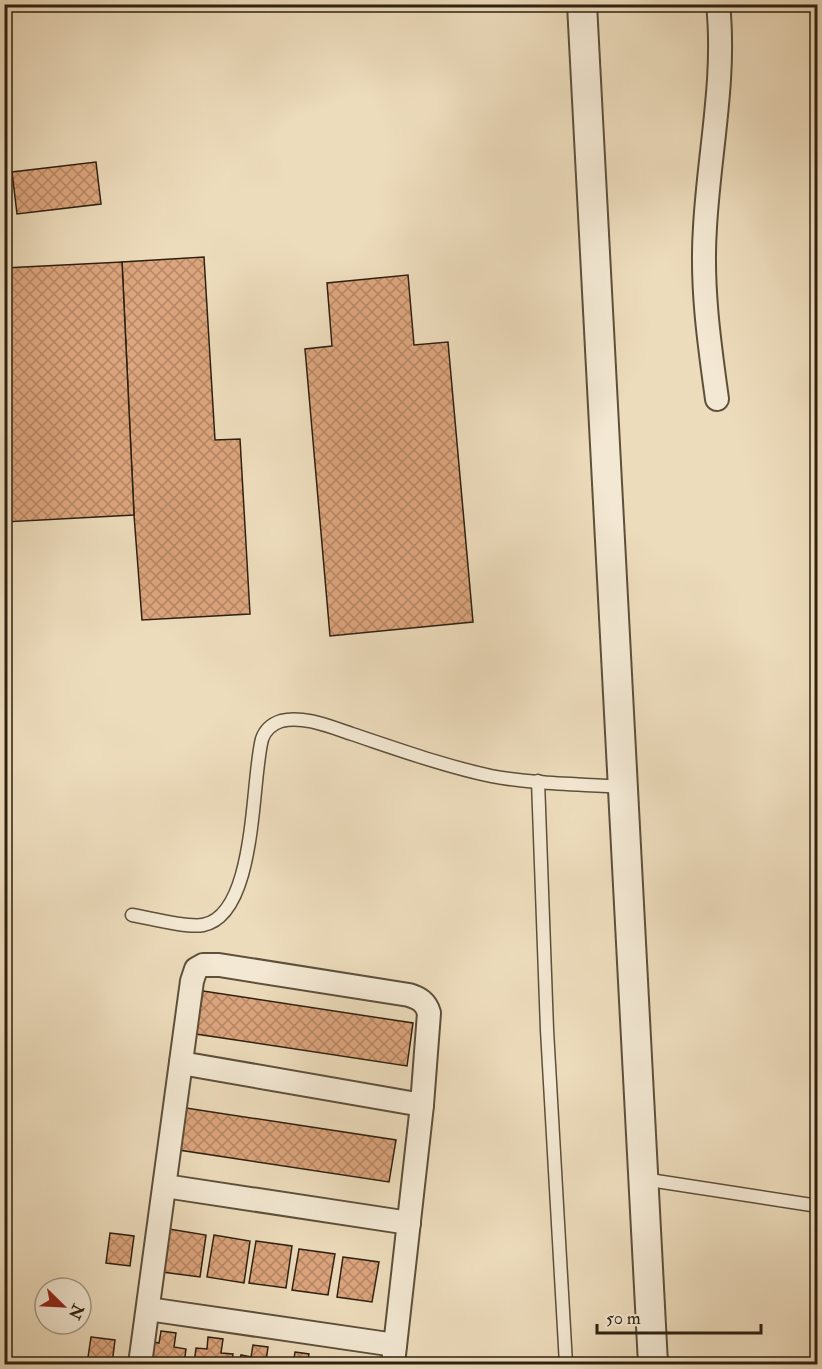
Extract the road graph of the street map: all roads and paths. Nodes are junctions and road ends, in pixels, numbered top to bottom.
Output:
1 (582, 4) edge
2 (718, 4) edge
3 (717, 399) dead end
4 (538, 782) junction
5 (622, 787) junction
6 (132, 915) dead end
7 (181, 1063) junction
8 (422, 1105) junction
9 (643, 1179) junction
10 (165, 1186) junction
11 (818, 1206) edge
12 (409, 1224) junction
13 (148, 1309) junction
14 (394, 1355) edge
15 (140, 1365) edge
16 (566, 1365) edge
17 (653, 1365) edge

1 - 5 street
2 - 3 street
4 - 5 lane
4 - 6 lane
4 - 16 lane
5 - 9 street
7 - 8 street
7 - 8 street
7 - 10 street
8 - 12 street
9 - 11 lane
9 - 17 street
10 - 12 street
10 - 13 street
12 - 14 street
13 - 14 street
13 - 15 street

